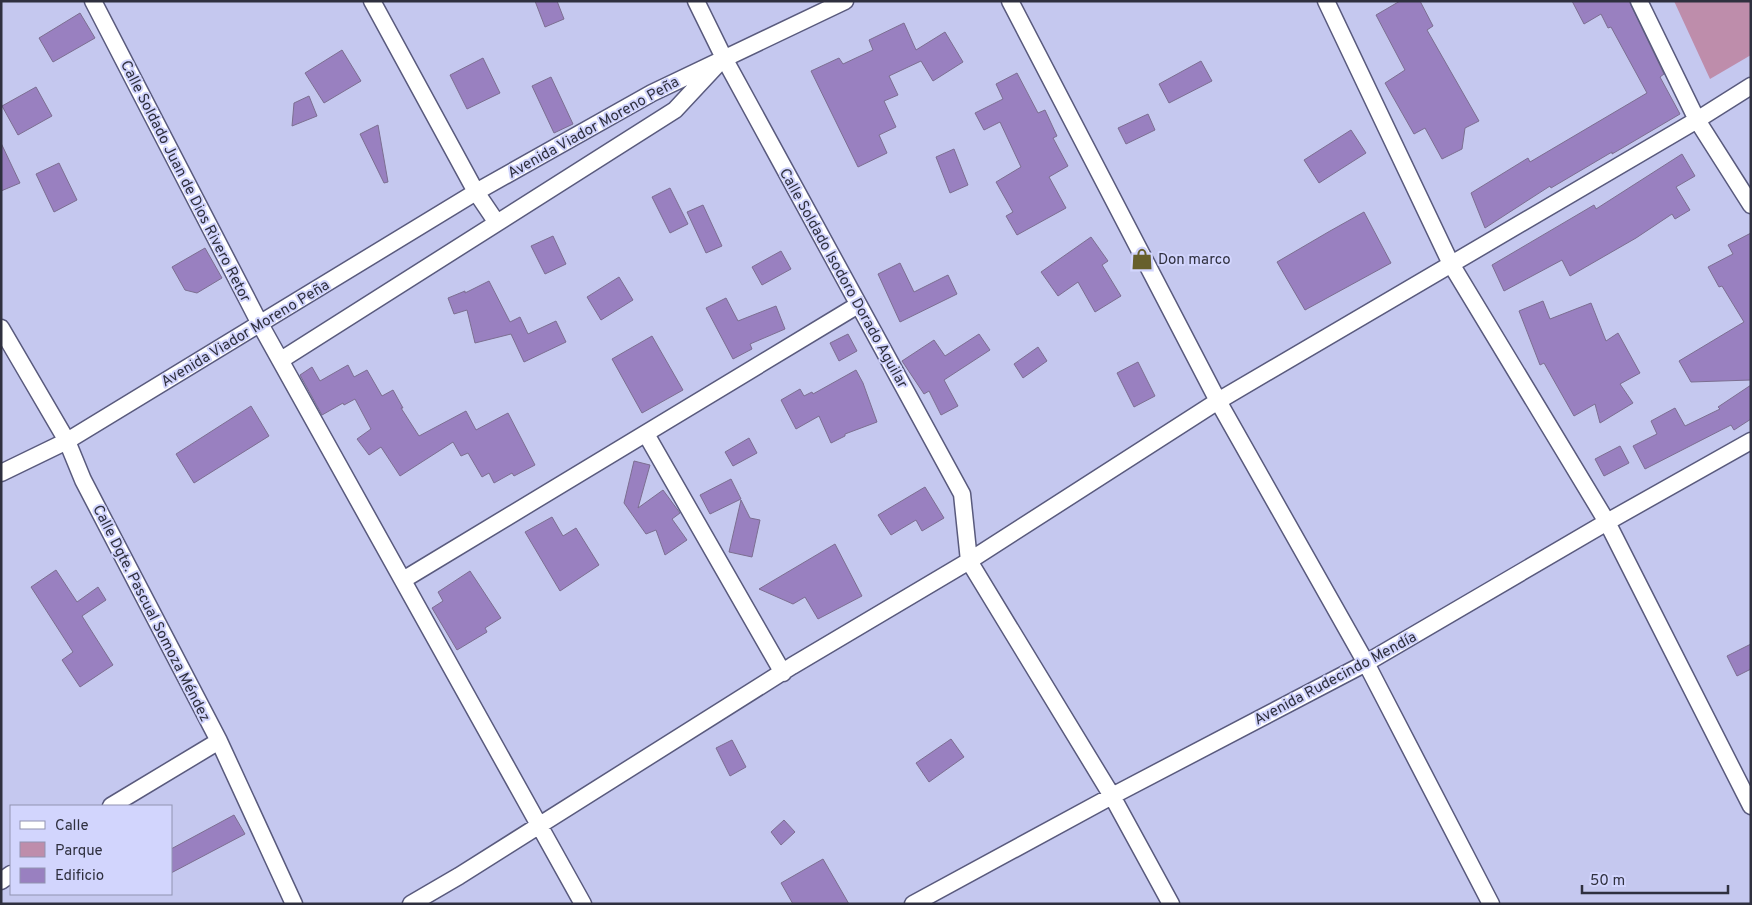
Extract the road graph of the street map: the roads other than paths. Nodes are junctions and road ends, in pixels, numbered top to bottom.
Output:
1 (93, 1) edge
2 (372, 1) edge
3 (696, 1) edge
4 (845, 1) edge
5 (1010, 1) edge
6 (1326, 1) edge
7 (1639, 1) edge
8 (724, 58) junction
9 (1751, 86) edge
10 (1697, 120) junction
11 (476, 192) junction
12 (1751, 205) edge
13 (497, 224) junction
14 (1451, 264) junction
15 (858, 305) junction
16 (260, 324) junction
17 (1, 328) edge
18 (281, 360) junction
19 (1218, 401) junction
20 (646, 434) junction
21 (68, 441) junction
22 (1751, 441) edge
23 (1, 473) edge
24 (1607, 522) junction
25 (968, 561) junction
26 (403, 580) junction
27 (1366, 663) junction
28 (783, 673) junction
29 (219, 741) junction
30 (1112, 796) junction
31 (113, 805) edge
32 (1751, 806) edge
33 (539, 826) junction
34 (294, 904) edge
35 (411, 904) edge
36 (583, 904) edge
37 (913, 904) edge
38 (1171, 904) edge
39 (1491, 904) edge

1 - 16 street, Calle Soldado Juan de Dios Rivero Retor
2 - 11 street
3 - 8 street, Calle Soldado Isodoro Dorado Aguilar
4 - 8 street
5 - 19 street
6 - 14 street
7 - 10 street
8 - 11 street, Avenida Viador Moreno Peña
8 - 13 street, Avenida Viador Moreno Peña
8 - 15 street, Calle Soldado Isodoro Dorado Aguilar
9 - 10 street
10 - 12 street
10 - 14 street
11 - 13 street
11 - 16 street, Avenida Viador Moreno Peña
13 - 18 street, Avenida Viador Moreno Peña
14 - 19 street
14 - 24 street
15 - 20 street
15 - 25 street, Calle Soldado Isodoro Dorado Aguilar
16 - 18 street, Calle Soldado Juan de Dios Rivero Retor
16 - 21 street, Avenida Viador Moreno Peña
17 - 21 street, Calle Dgte. Pascual Somoza Méndez
18 - 26 street, Calle Soldado Juan de Dios Rivero Retor
19 - 25 street
19 - 27 street
20 - 26 street
20 - 28 street
21 - 23 street, Avenida Viador Moreno Peña
21 - 29 street, Calle Dgte. Pascual Somoza Méndez
22 - 24 street, Avenida Rudecindo Mendía
24 - 27 street, Avenida Rudecindo Mendía
24 - 32 street
25 - 28 street
25 - 30 street
26 - 33 street, Calle Soldado Juan de Dios Rivero Retor
27 - 30 street, Avenida Rudecindo Mendía
27 - 39 street
28 - 33 street
29 - 31 street
29 - 34 street, Calle Dgte. Pascual Somoza Méndez
30 - 37 street, Avenida Rudecindo Mendía
30 - 38 street
33 - 35 street
33 - 36 street, Calle Soldado Juan de Dios Rivero Retor

